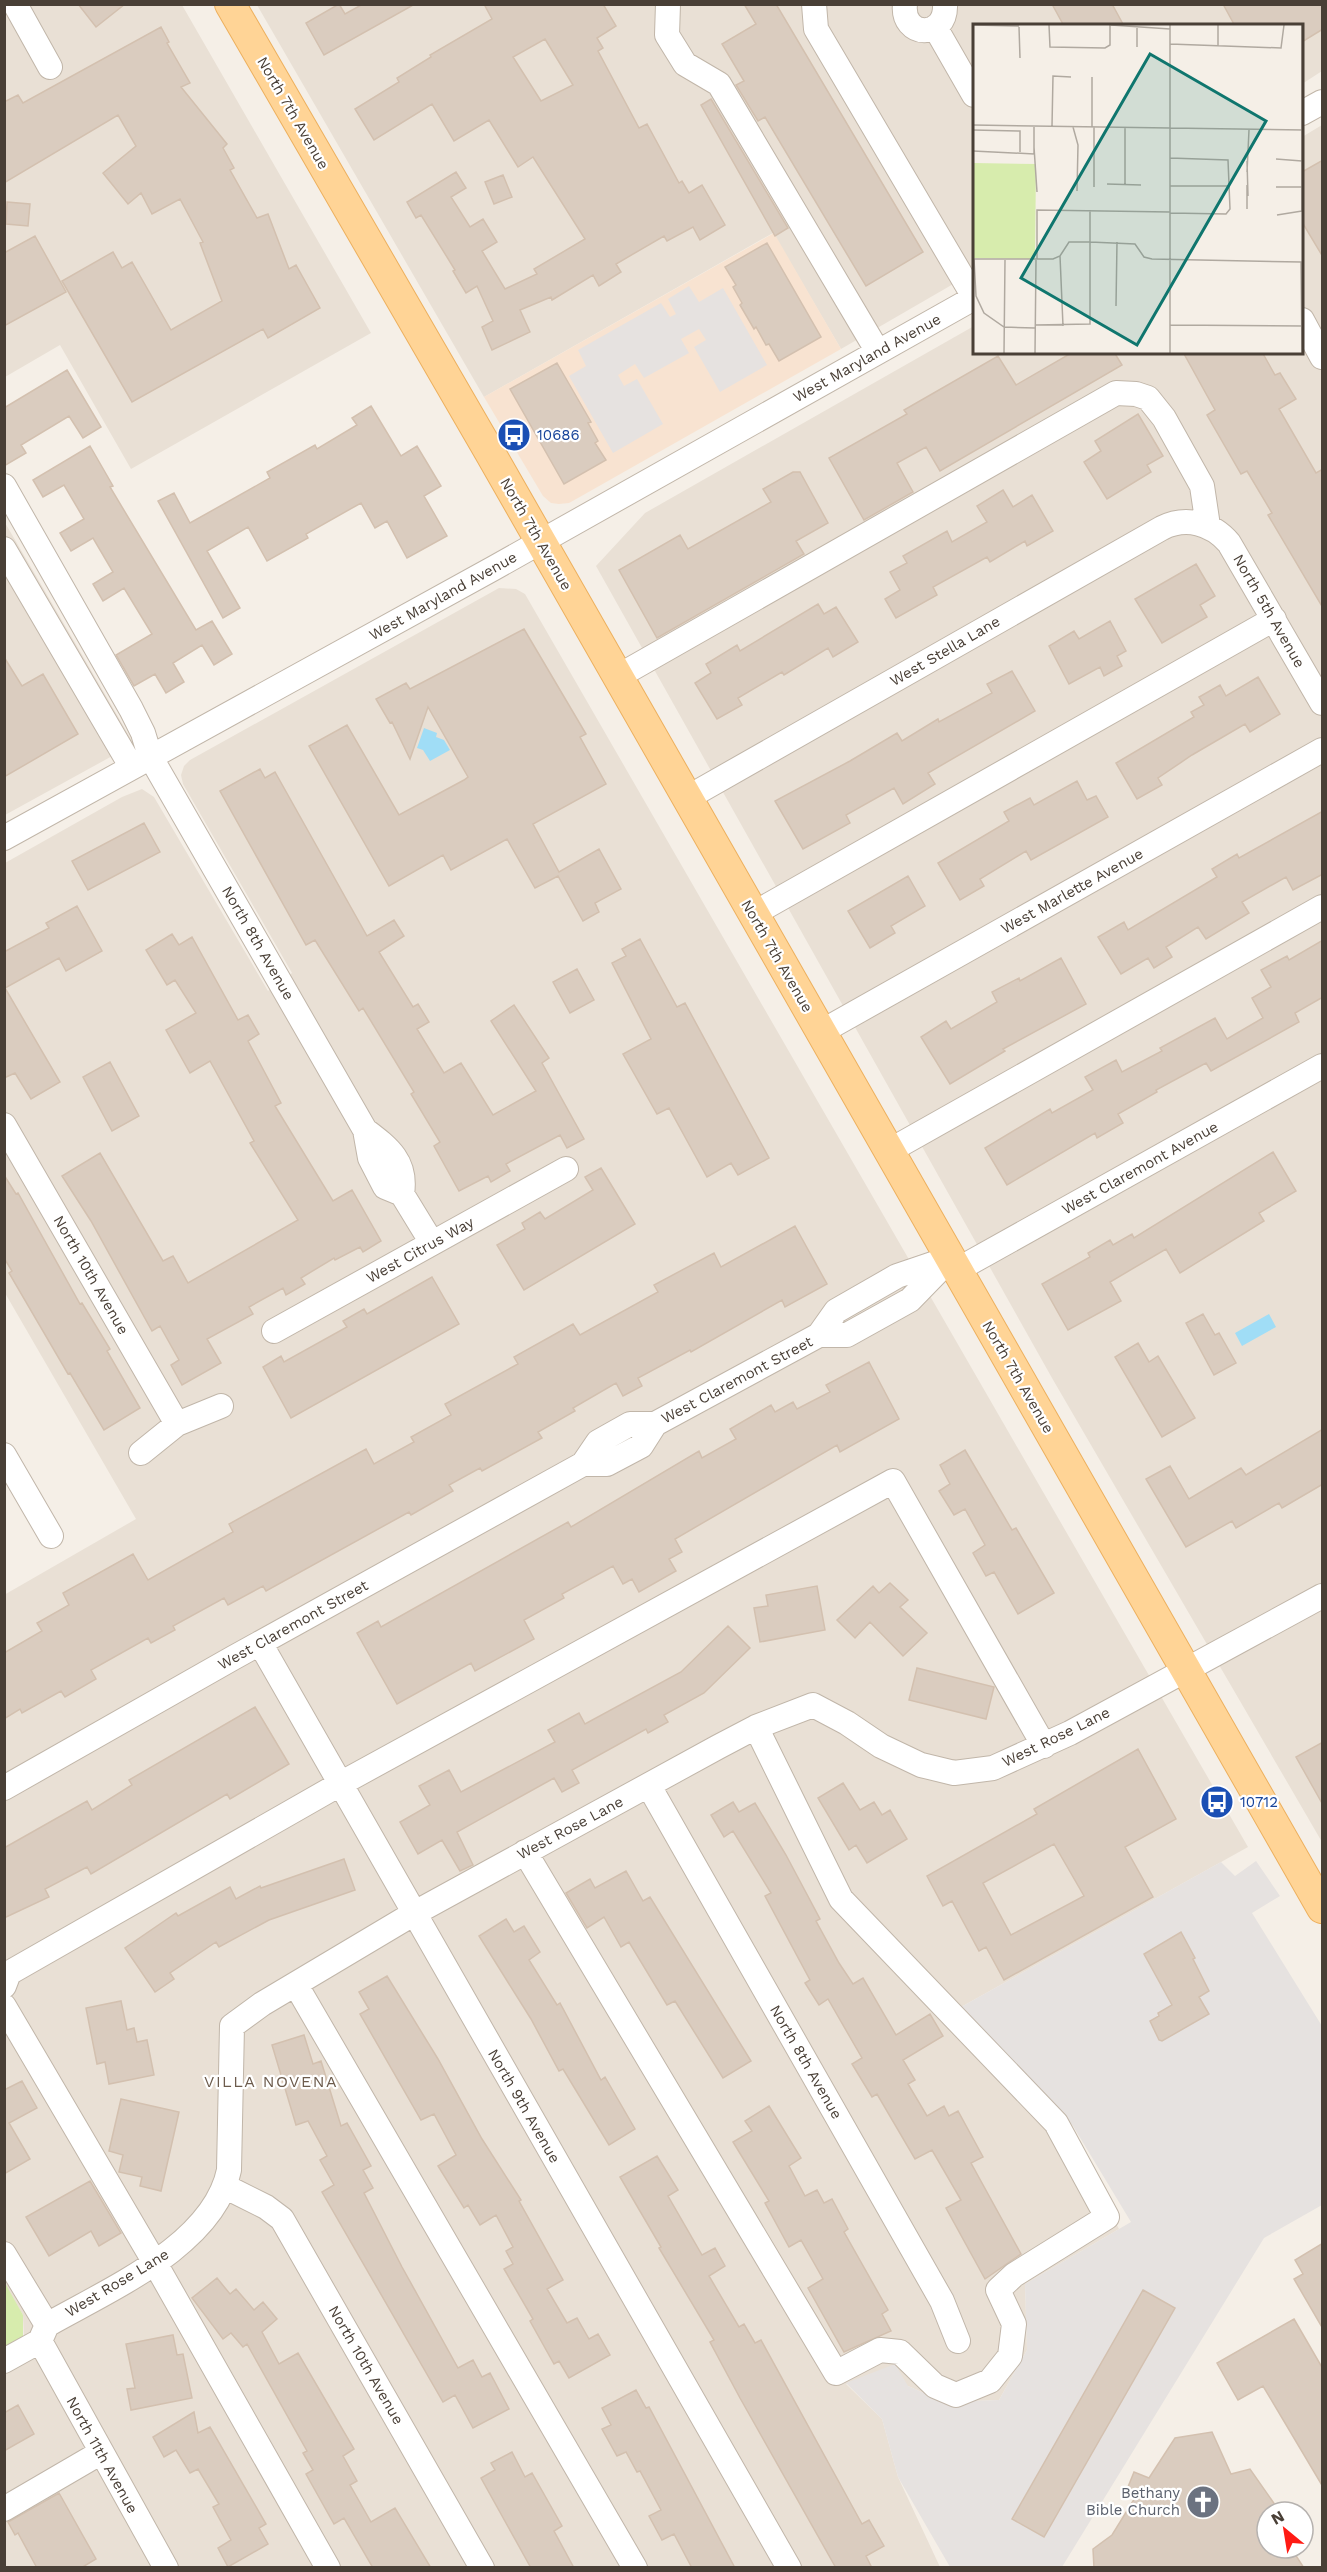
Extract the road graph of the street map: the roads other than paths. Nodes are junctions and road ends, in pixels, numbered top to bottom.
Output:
1 (15, 4) edge
2 (230, 4) edge
3 (668, 4) edge
4 (814, 4) edge
5 (905, 4) edge
6 (945, 4) edge
7 (935, 27) junction
8 (50, 67) dead end
9 (973, 92) edge
10 (1323, 102) edge
11 (1303, 112) edge
12 (973, 294) edge
13 (973, 298) edge
14 (1303, 322) edge
15 (878, 352) junction
16 (1323, 357) edge
17 (4, 486) edge
18 (1208, 526) junction
19 (541, 542) junction
20 (4, 549) edge
21 (1274, 619) junction
22 (618, 677) junction
23 (1323, 703) edge
24 (1323, 750) edge
25 (140, 761) junction
26 (687, 798) junction
27 (4, 838) edge
28 (1323, 907) edge
29 (753, 914) junction
30 (821, 1032) junction
31 (1323, 1066) edge
32 (4, 1125) edge
33 (889, 1151) junction
34 (566, 1169) dead end
35 (432, 1243) junction
36 (953, 1264) junction
37 (851, 1303) junction
38 (864, 1326) junction
39 (274, 1331) dead end
40 (819, 1335) junction
41 (221, 1406) dead end
42 (177, 1424) junction
43 (141, 1453) dead end
44 (4, 1455) edge
45 (51, 1536) dead end
46 (1323, 1596) edge
47 (260, 1643) junction
48 (1186, 1670) junction
49 (756, 1727) junction
50 (1044, 1746) junction
51 (340, 1784) junction
52 (650, 1786) junction
53 (4, 1788) edge
54 (525, 1852) junction
55 (1323, 1908) edge
56 (413, 1914) junction
57 (296, 1985) junction
58 (4, 1986) edge
59 (4, 2006) edge
60 (226, 2187) junction
61 (4, 2254) edge
62 (155, 2263) junction
63 (44, 2333) junction
64 (958, 2341) dead end
65 (4, 2361) edge
66 (100, 2453) junction
67 (4, 2509) edge
68 (166, 2568) edge
69 (328, 2568) edge
70 (482, 2568) edge
71 (634, 2568) edge
72 (789, 2568) edge

1 - 8 street
2 - 19 main road, North 7th Avenue
3 - 15 street
4 - 12 street
5 - 7 street
6 - 7 street
7 - 9 street
10 - 11 street
13 - 15 street, West Maryland Avenue
14 - 16 street
15 - 19 street, West Maryland Avenue
17 - 25 street
18 - 21 street, North 5th Avenue
18 - 22 street
18 - 26 street, West Stella Lane
19 - 22 main road, North 7th Avenue
19 - 25 street, West Maryland Avenue
20 - 25 street
21 - 23 street, North 5th Avenue
21 - 29 street
22 - 26 main road, North 7th Avenue
24 - 30 street, West Marlette Avenue
25 - 27 street, West Maryland Avenue
25 - 35 street, North 8th Avenue
26 - 29 main road, North 7th Avenue
28 - 33 street
29 - 30 main road, North 7th Avenue
30 - 33 main road, North 7th Avenue
31 - 36 street, West Claremont Avenue
32 - 42 street, North 10th Avenue
33 - 36 main road, North 7th Avenue
34 - 35 street, West Citrus Way
35 - 39 street, West Citrus Way
36 - 37 street, West Claremont Street
36 - 38 street, West Claremont Street
36 - 48 main road, North 7th Avenue
37 - 38 street
37 - 40 street, West Claremont Street
38 - 40 street, West Claremont Street
40 - 47 street, West Claremont Street
41 - 42 street
42 - 43 street
44 - 45 street
46 - 48 street, West Rose Lane
47 - 51 street, North 9th Avenue
47 - 53 street, West Claremont Street
48 - 50 street, West Rose Lane
48 - 55 main road, North 7th Avenue
49 - 50 street, West Rose Lane
49 - 52 street, West Rose Lane
49 - 54 street
50 - 51 street
51 - 56 street, North 9th Avenue
51 - 58 street
52 - 54 street, West Rose Lane
52 - 64 street, North 8th Avenue
54 - 56 street, West Rose Lane
56 - 57 street, West Rose Lane
56 - 72 street, North 9th Avenue
57 - 60 street, West Rose Lane
57 - 71 street
59 - 62 street
60 - 62 street, West Rose Lane
60 - 70 street, North 10th Avenue
61 - 63 street, North 11th Avenue
62 - 63 street, West Rose Lane
62 - 69 street
63 - 65 street, West Rose Lane
63 - 66 street, North 11th Avenue
66 - 67 street
66 - 68 street, North 11th Avenue

